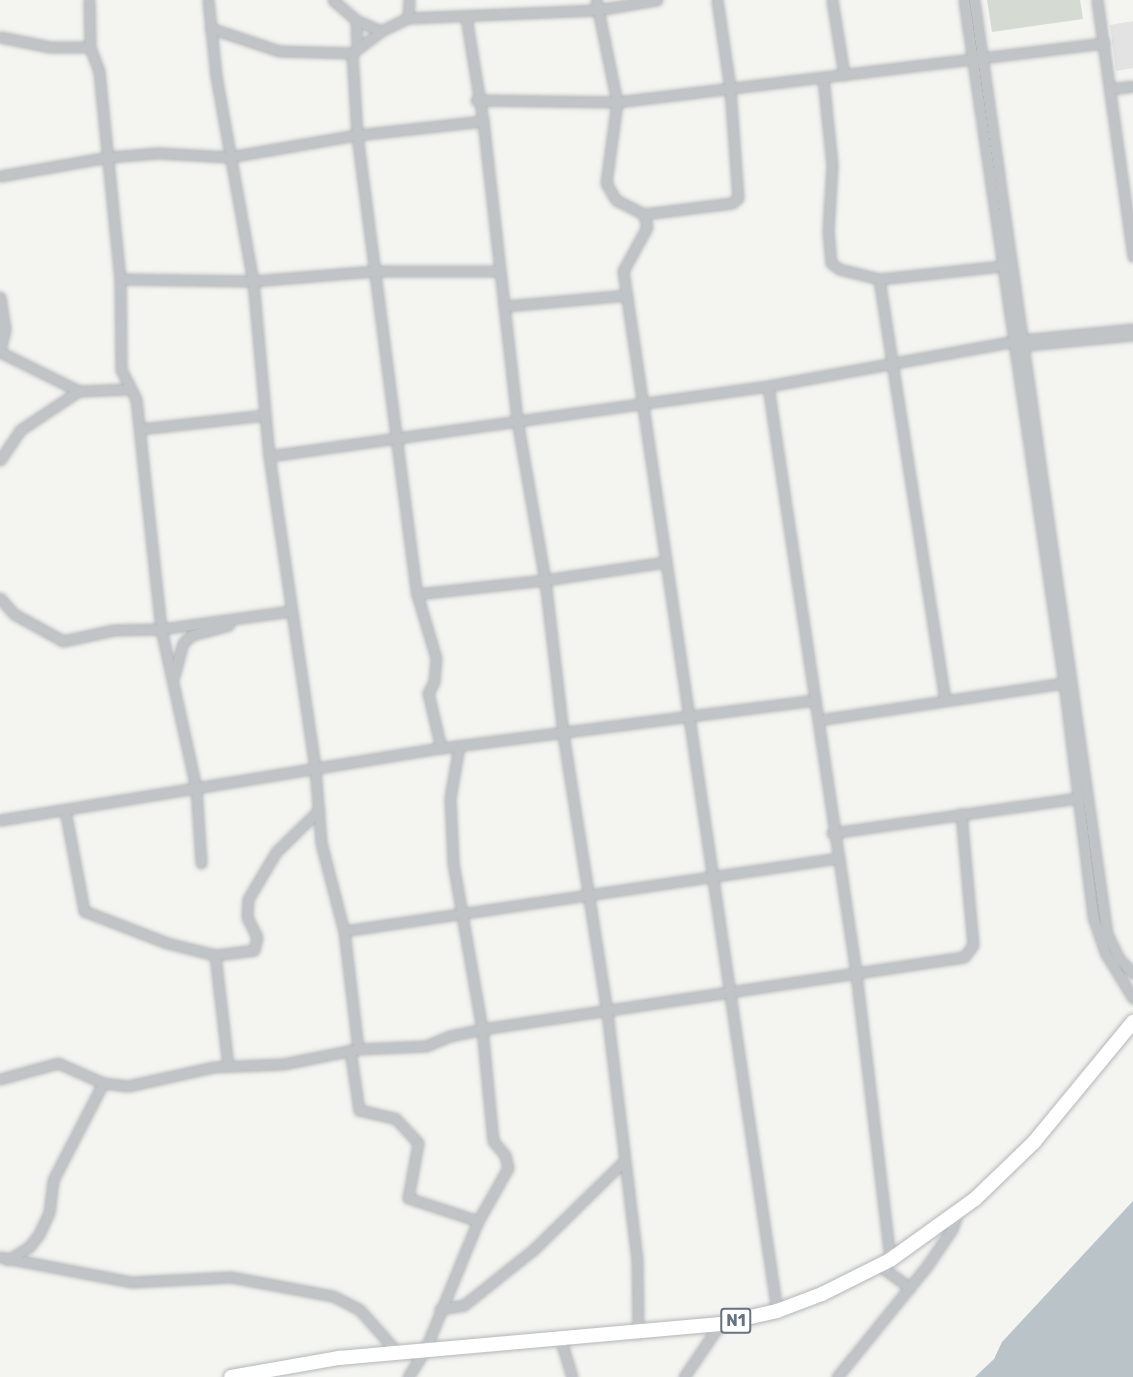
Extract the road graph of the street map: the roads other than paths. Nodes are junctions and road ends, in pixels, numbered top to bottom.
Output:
1 (89, 0) edge
2 (208, 0) edge
3 (333, 0) edge
4 (409, 0) edge
5 (657, 0) edge
6 (717, 0) edge
7 (832, 0) edge
8 (964, 0) edge
9 (974, 0) edge
10 (1097, 0) edge
11 (597, 5) edge
12 (466, 17) junction
13 (408, 18) junction
14 (356, 20) junction
15 (210, 28) junction
16 (381, 31) junction
17 (0, 37) edge
18 (1104, 43) junction
19 (90, 47) junction
20 (355, 50) junction
21 (977, 56) junction
22 (844, 75) junction
23 (823, 78) junction
24 (1133, 86) edge
25 (730, 88) junction
26 (1110, 89) junction
27 (476, 100) junction
28 (617, 102) junction
29 (483, 121) junction
30 (357, 135) junction
31 (109, 157) junction
32 (229, 157) junction
33 (0, 176) edge
34 (644, 214) junction
35 (1130, 217) edge
36 (1133, 256) edge
37 (1002, 266) junction
38 (375, 271) junction
39 (498, 271) junction
40 (120, 279) junction
41 (879, 279) junction
42 (253, 281) junction
43 (627, 295) junction
44 (0, 297) edge
45 (504, 306) junction
46 (1133, 329) edge
47 (1133, 335) edge
48 (1014, 344) junction
49 (0, 351) edge
50 (892, 364) junction
51 (768, 386) junction
52 (131, 389) junction
53 (79, 391) junction
54 (643, 403) junction
55 (265, 416) junction
56 (518, 420) junction
57 (140, 429) junction
58 (396, 438) junction
59 (270, 456) junction
60 (0, 460) edge
61 (666, 562) junction
62 (545, 580) junction
63 (417, 594) junction
64 (0, 597) edge
65 (290, 611) junction
66 (254, 616) junction
67 (161, 629) junction
68 (1064, 683) junction
69 (175, 693) junction
70 (815, 700) junction
71 (945, 700) junction
72 (688, 714) junction
73 (819, 720) junction
74 (563, 734) junction
75 (459, 746) junction
76 (441, 748) junction
77 (315, 768) junction
78 (196, 788) junction
79 (1079, 798) junction
80 (65, 810) junction
81 (319, 810) junction
82 (960, 814) junction
83 (0, 820) edge
84 (832, 833) junction
85 (837, 858) junction
86 (201, 863) dead end
87 (712, 878) junction
88 (587, 894) junction
89 (463, 912) junction
90 (344, 931) junction
91 (215, 955) junction
92 (1133, 973) edge
93 (856, 974) junction
94 (731, 993) junction
95 (1133, 998) edge
96 (607, 1011) junction
97 (1133, 1022) edge
98 (482, 1029) junction
99 (354, 1050) junction
100 (228, 1065) junction
101 (0, 1078) edge
102 (103, 1083) junction
103 (624, 1161) junction
104 (957, 1215) junction
105 (478, 1221) junction
106 (3, 1260) edge
107 (885, 1263) junction
108 (910, 1288) junction
109 (440, 1309) junction
110 (777, 1311) junction
111 (720, 1324) junction
112 (638, 1334) junction
113 (561, 1341) junction
114 (425, 1350) junction
115 (397, 1352) junction
116 (231, 1377) edge
117 (408, 1377) edge
118 (572, 1377) edge
119 (684, 1377) edge
120 (837, 1377) edge

1 - 19 street
2 - 15 street
3 - 14 street
4 - 13 street
5 - 11 street
6 - 25 street
7 - 22 street
8 - 21 street
9 - 21 street
10 - 18 street
11 - 12 street
11 - 28 street
12 - 13 street
12 - 27 street
13 - 16 street
14 - 16 street
14 - 20 street
15 - 20 street
15 - 32 street
16 - 20 street
17 - 19 street
18 - 21 street
18 - 26 street
19 - 31 street
20 - 30 street
21 - 22 street
21 - 37 street
21 - 48 street
22 - 23 street
23 - 25 street
23 - 41 street
24 - 26 street
25 - 28 street
25 - 34 street
26 - 35 street
27 - 28 street
27 - 29 street
28 - 34 street
29 - 30 street
29 - 39 street
30 - 32 street
30 - 38 street
31 - 32 street
31 - 33 street
31 - 40 street
32 - 42 street
34 - 43 street
35 - 36 street
37 - 41 street
37 - 48 street
38 - 39 street
38 - 42 street
38 - 58 street
39 - 45 street
40 - 42 street
40 - 52 street
41 - 50 street
42 - 55 street
43 - 45 street
43 - 54 street
44 - 49 street
45 - 56 street
46 - 48 street
47 - 48 street
48 - 50 street
48 - 68 street
48 - 92 street
49 - 53 street
50 - 51 street
50 - 71 street
51 - 54 street
51 - 70 street
52 - 53 street
52 - 57 street
53 - 60 street
54 - 56 street
54 - 61 street
55 - 57 street
55 - 59 street
56 - 58 street
56 - 62 street
57 - 67 street
58 - 59 street
58 - 63 street
59 - 65 street
61 - 62 street
61 - 72 street
62 - 63 street
62 - 74 street
63 - 76 street
64 - 67 street
65 - 66 street
65 - 77 street
66 - 67 street
66 - 69 street
67 - 69 street
68 - 71 street
68 - 79 street
69 - 78 street
70 - 72 street
70 - 73 street
71 - 73 street
72 - 74 street
72 - 87 street
73 - 84 street
74 - 75 street
74 - 88 street
75 - 76 street
75 - 89 street
76 - 77 street
77 - 78 street
77 - 81 street
78 - 80 street
78 - 86 street
79 - 82 street
79 - 95 street
80 - 83 street
80 - 91 street
81 - 90 street
81 - 91 street
82 - 84 street
82 - 93 street
84 - 85 street
85 - 87 street
85 - 93 street
87 - 88 street
87 - 94 street
88 - 89 street
88 - 96 street
89 - 90 street
89 - 98 street
90 - 99 street
91 - 100 street
93 - 94 street
93 - 107 street
94 - 96 street
94 - 110 street
96 - 98 street
96 - 103 street
97 - 104 highway, N1
98 - 99 street
98 - 105 street
99 - 100 street
99 - 105 street
100 - 102 street
101 - 102 street
102 - 106 street
103 - 109 street
103 - 112 street
104 - 107 highway, N1
104 - 108 street
105 - 109 street
106 - 115 street
107 - 108 street
107 - 110 highway, N1
108 - 120 street
109 - 114 street
110 - 111 highway, N1
111 - 112 highway, N1
111 - 119 street
112 - 113 highway, N1
113 - 114 highway, N1
113 - 118 street
114 - 115 highway, N1
114 - 117 street
115 - 116 highway, N1

